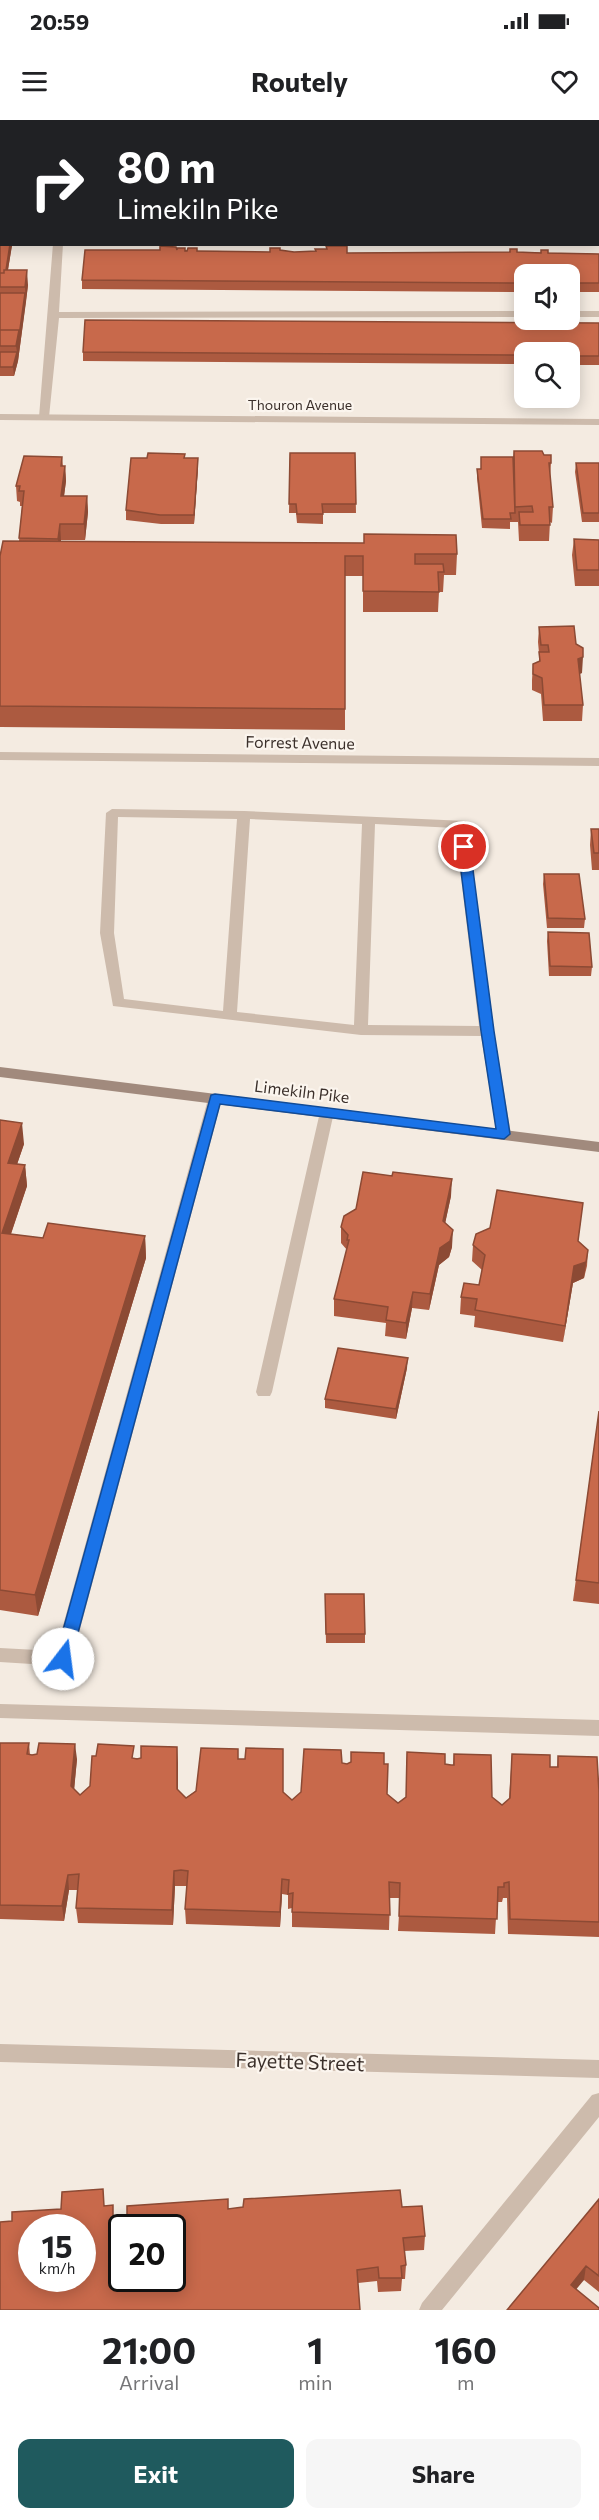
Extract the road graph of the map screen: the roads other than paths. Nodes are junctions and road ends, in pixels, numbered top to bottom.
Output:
1 (58, 246) edge
2 (514, 314) edge
3 (580, 314) edge
4 (599, 314) edge
5 (54, 315) junction
6 (0, 417) edge
7 (44, 417) junction
8 (599, 422) edge
9 (0, 756) edge
10 (599, 762) edge
11 (244, 815) junction
12 (369, 820) junction
13 (230, 1016) junction
14 (361, 1030) junction
15 (487, 1031) junction
16 (0, 1072) edge
17 (215, 1098) junction
18 (327, 1112) junction
19 (504, 1134) junction
20 (599, 1147) edge
21 (264, 1392) dead end
22 (0, 1655) edge
23 (0, 1712) edge
24 (599, 1728) edge
25 (0, 2053) edge
26 (599, 2069) edge
27 (599, 2102) edge
28 (429, 2310) edge

1 - 5 street
2 - 5 street
3 - 4 street
5 - 7 street
6 - 7 street, Thouron Avenue
7 - 8 street, Thouron Avenue
9 - 10 street, Forrest Avenue
11 - 12 street
11 - 13 street
11 - 13 street
12 - 14 street
12 - 15 street
13 - 14 street
14 - 15 street
15 - 19 street
16 - 17 street, Limekiln Pike
17 - 18 street, Limekiln Pike
17 - 22 street
18 - 19 street, Limekiln Pike
18 - 21 street
19 - 20 street, Limekiln Pike
23 - 24 street
25 - 26 street, Fayette Street
27 - 28 street

